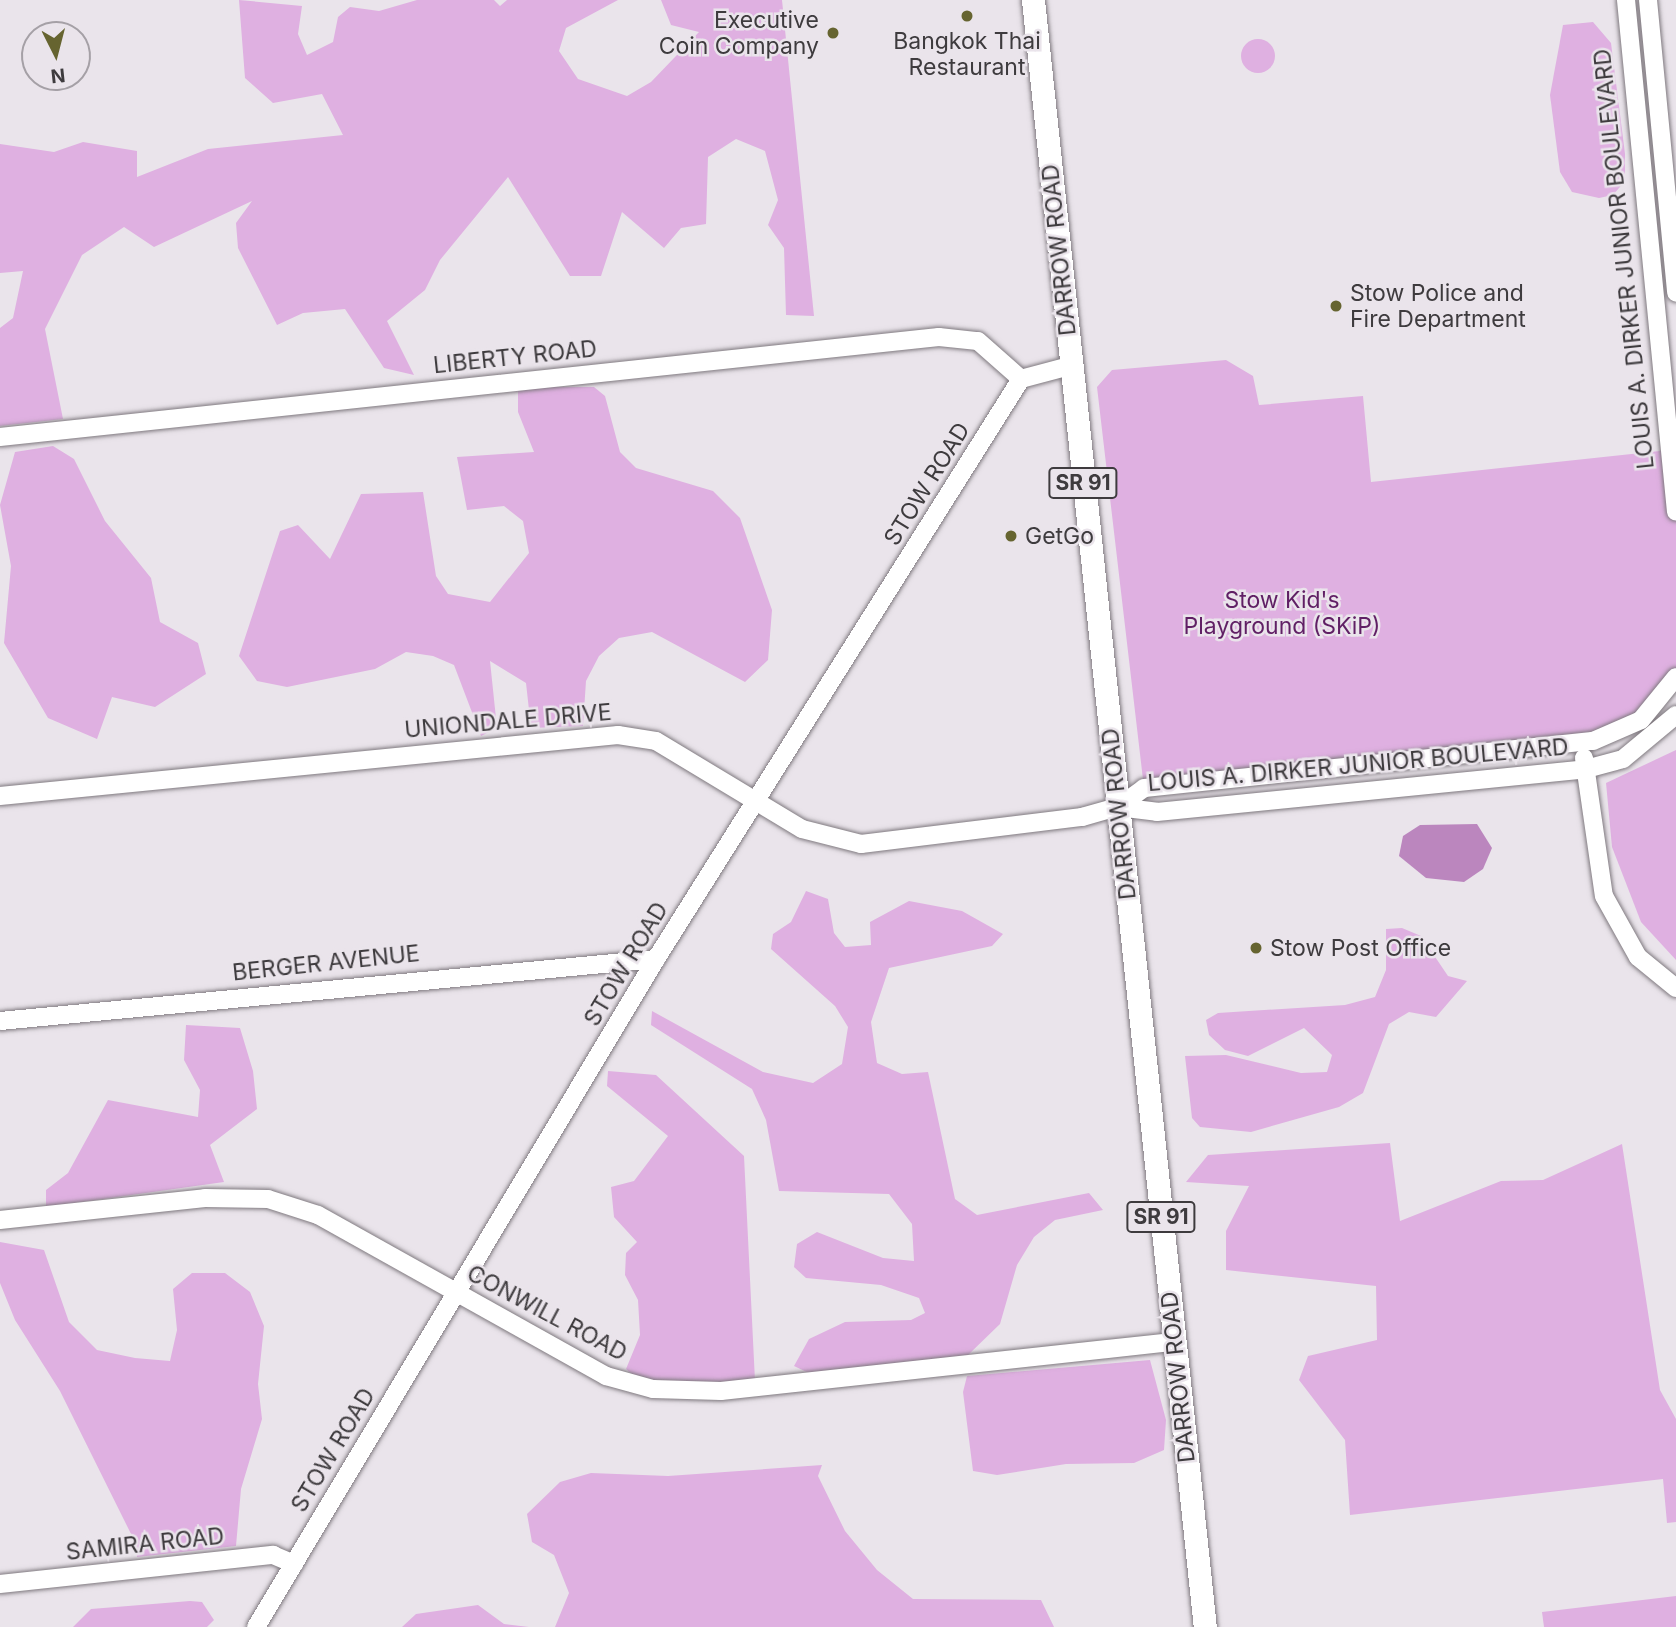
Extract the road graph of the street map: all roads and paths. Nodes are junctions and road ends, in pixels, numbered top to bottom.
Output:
1 (1033, 0) edge
2 (1626, 0) edge
3 (1648, 0) edge
4 (1676, 292) edge
5 (1070, 366) junction
6 (1021, 379) junction
7 (0, 438) edge
8 (1676, 512) edge
9 (1676, 677) edge
10 (1676, 715) edge
11 (1582, 744) junction
12 (1586, 769) junction
13 (0, 796) edge
14 (758, 798) junction
15 (1118, 807) junction
16 (656, 959) junction
17 (1676, 988) edge
18 (0, 1021) edge
19 (0, 1220) edge
20 (455, 1293) junction
21 (1175, 1342) junction
22 (294, 1564) junction
23 (0, 1584) edge
24 (256, 1627) edge
25 (1205, 1627) edge

1 - 5 main road, DARROW ROAD / SR 91
2 - 8 street, LOUIS A. DIRKER JUNIOR BOULEVARD
3 - 4 street, LOUIS A. DIRKER JUNIOR BOULEVARD
5 - 6 street
5 - 15 main road, DARROW ROAD / SR 91
6 - 7 street, LIBERTY ROAD
6 - 14 street, STOW ROAD
9 - 11 street, LOUIS A. DIRKER JUNIOR BOULEVARD
10 - 12 street, LOUIS A. DIRKER JUNIOR BOULEVARD
11 - 12 street
11 - 15 street, LOUIS A. DIRKER JUNIOR BOULEVARD
12 - 15 street, LOUIS A. DIRKER JUNIOR BOULEVARD
12 - 17 street
13 - 14 street, UNIONDALE DRIVE
14 - 15 street, UNIONDALE DRIVE
14 - 16 street, STOW ROAD
15 - 21 main road, DARROW ROAD / SR 91
16 - 18 street, BERGER AVENUE
16 - 20 street, STOW ROAD
19 - 20 street, CONWILL ROAD
20 - 21 street, CONWILL ROAD
20 - 22 street, STOW ROAD
21 - 25 main road, DARROW ROAD / SR 91
22 - 23 street, SAMIRA ROAD
22 - 24 street, STOW ROAD

